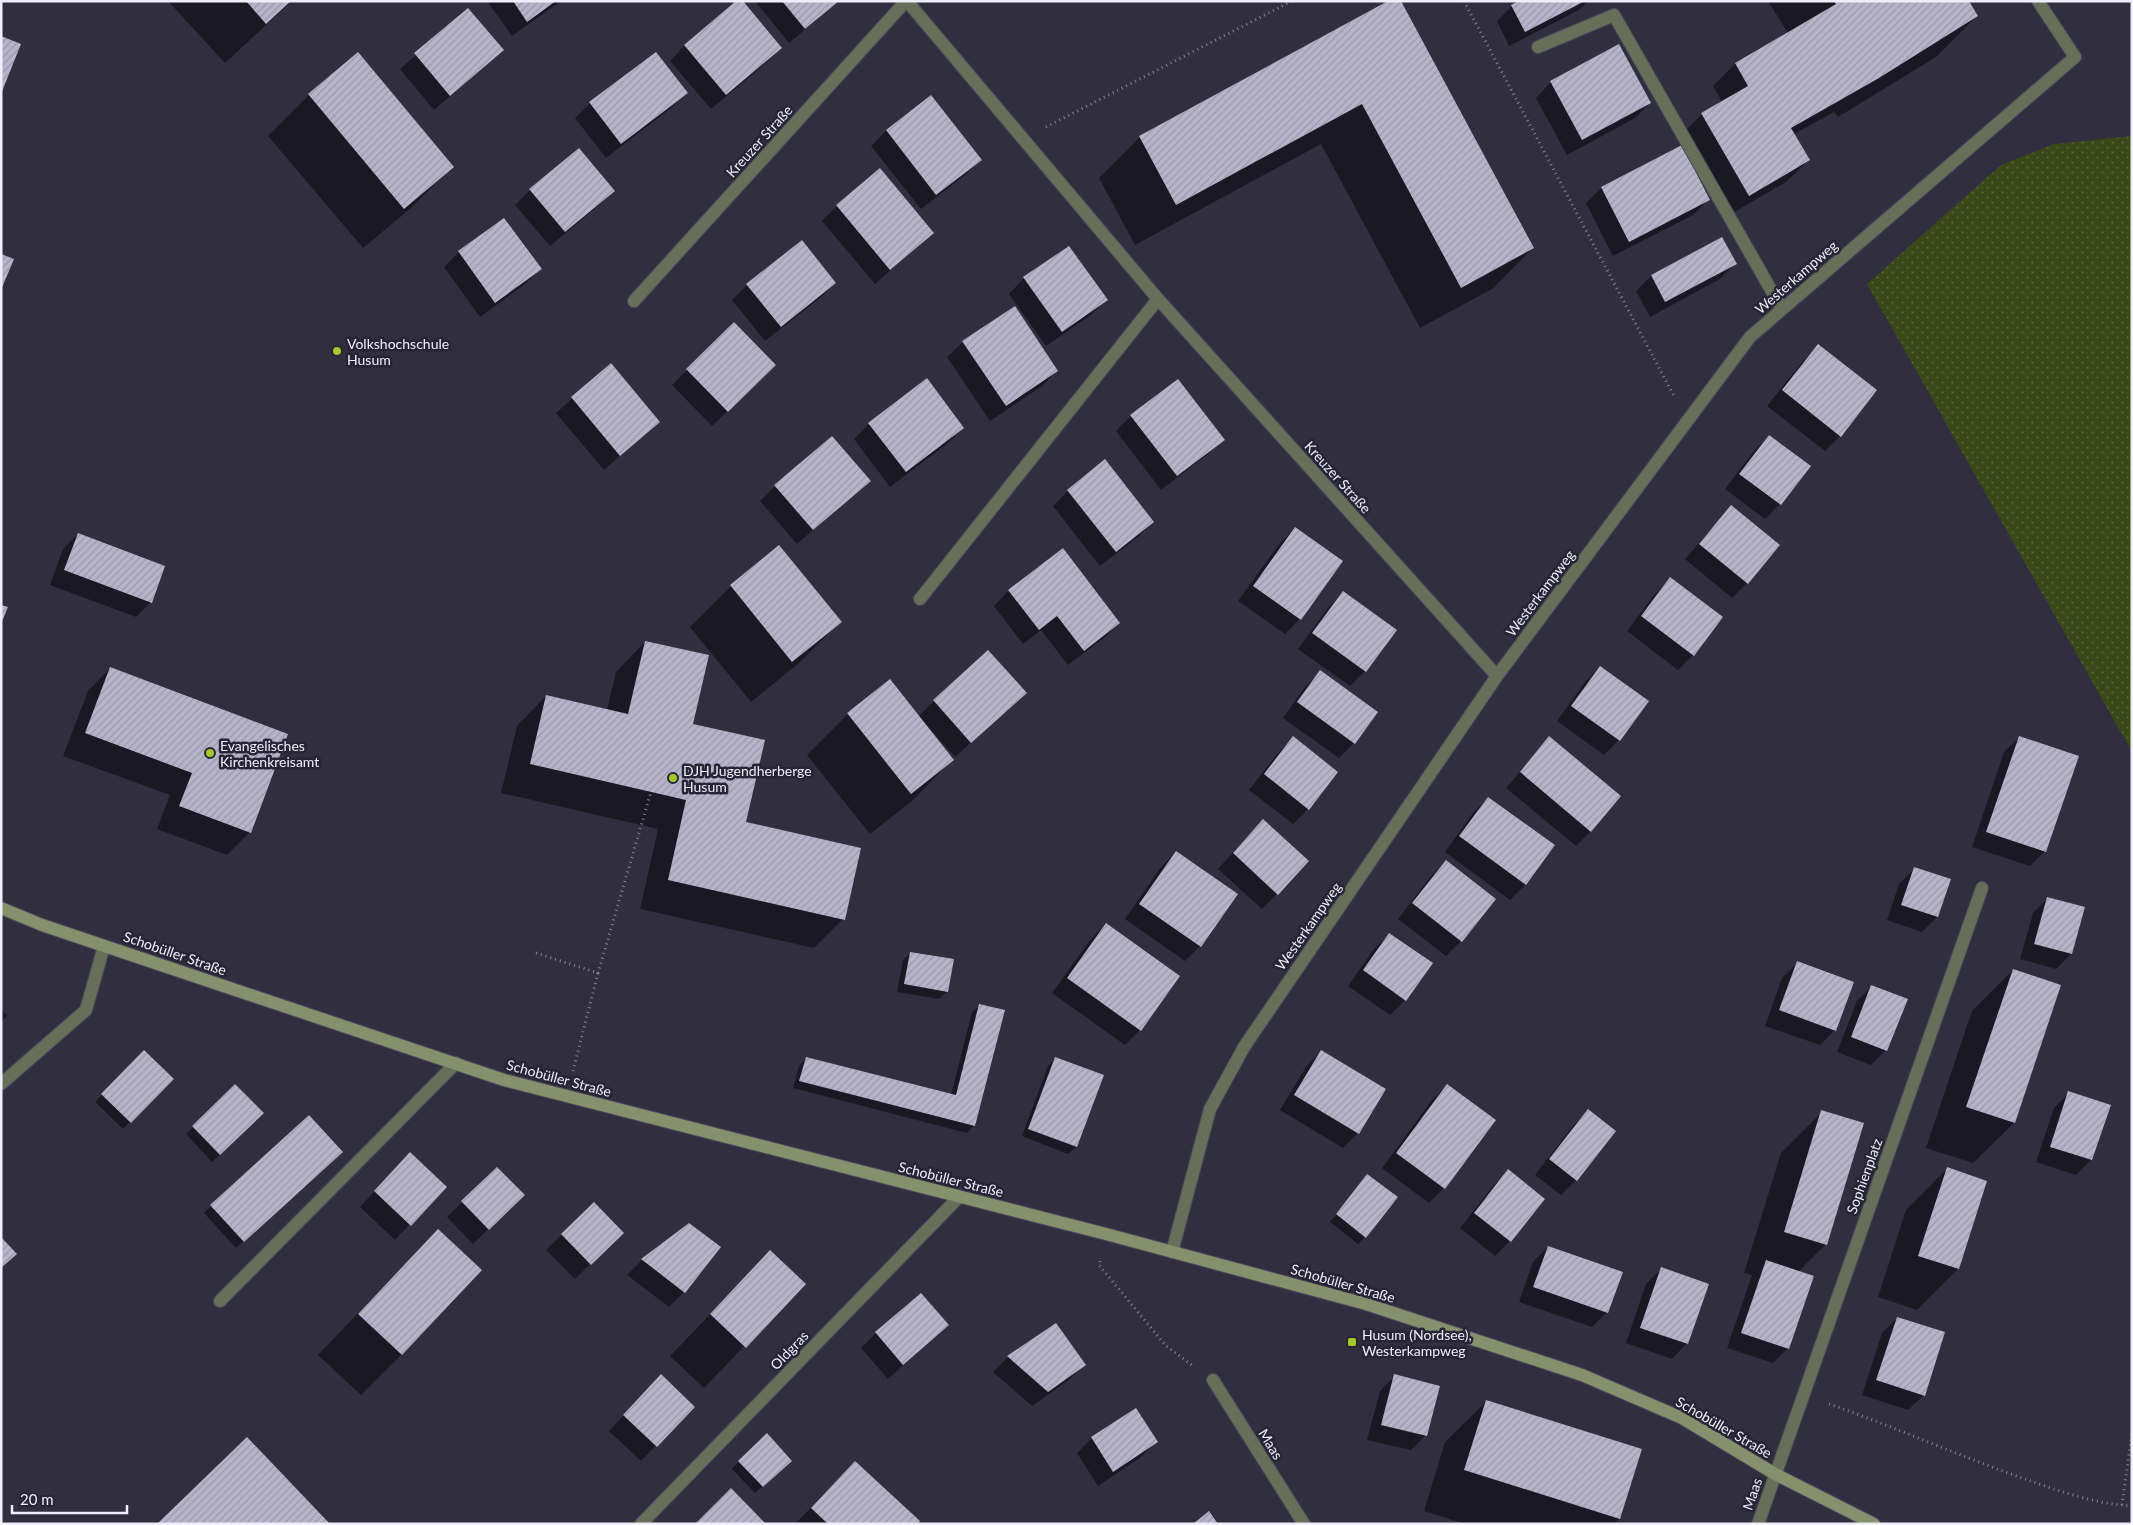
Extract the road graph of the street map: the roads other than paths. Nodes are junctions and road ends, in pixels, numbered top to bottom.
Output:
1 (907, 1) edge
2 (2038, 1) edge
3 (1538, 47) dead end
4 (1158, 298) junction
5 (634, 301) dead end
6 (1782, 309) junction
7 (920, 599) dead end
8 (1497, 676) junction
9 (1982, 888) dead end
10 (1, 908) edge
11 (104, 946) junction
12 (456, 1064) junction
13 (1, 1084) edge
14 (959, 1197) junction
15 (1172, 1252) junction
16 (220, 1301) dead end
17 (1213, 1380) road end
18 (1775, 1474) junction
19 (641, 1524) edge
20 (1304, 1524) edge
21 (1758, 1524) edge
22 (1874, 1524) edge

1 - 4 street, Kreuzer Straße
1 - 5 street, Kreuzer Straße
2 - 6 street, Westerkampweg
3 - 6 street
4 - 7 street
4 - 8 street, Kreuzer Straße
6 - 8 street, Westerkampweg
8 - 15 street, Westerkampweg
9 - 18 street, Sophienplatz
10 - 11 main road, Schobüller Straße
11 - 12 main road, Schobüller Straße
11 - 13 street
12 - 14 main road, Schobüller Straße
12 - 16 street
14 - 15 main road, Schobüller Straße
14 - 19 street, Oldgras
15 - 18 main road, Schobüller Straße
17 - 20 street, Maas
18 - 21 street, Maas
18 - 22 main road, Schobüller Straße

